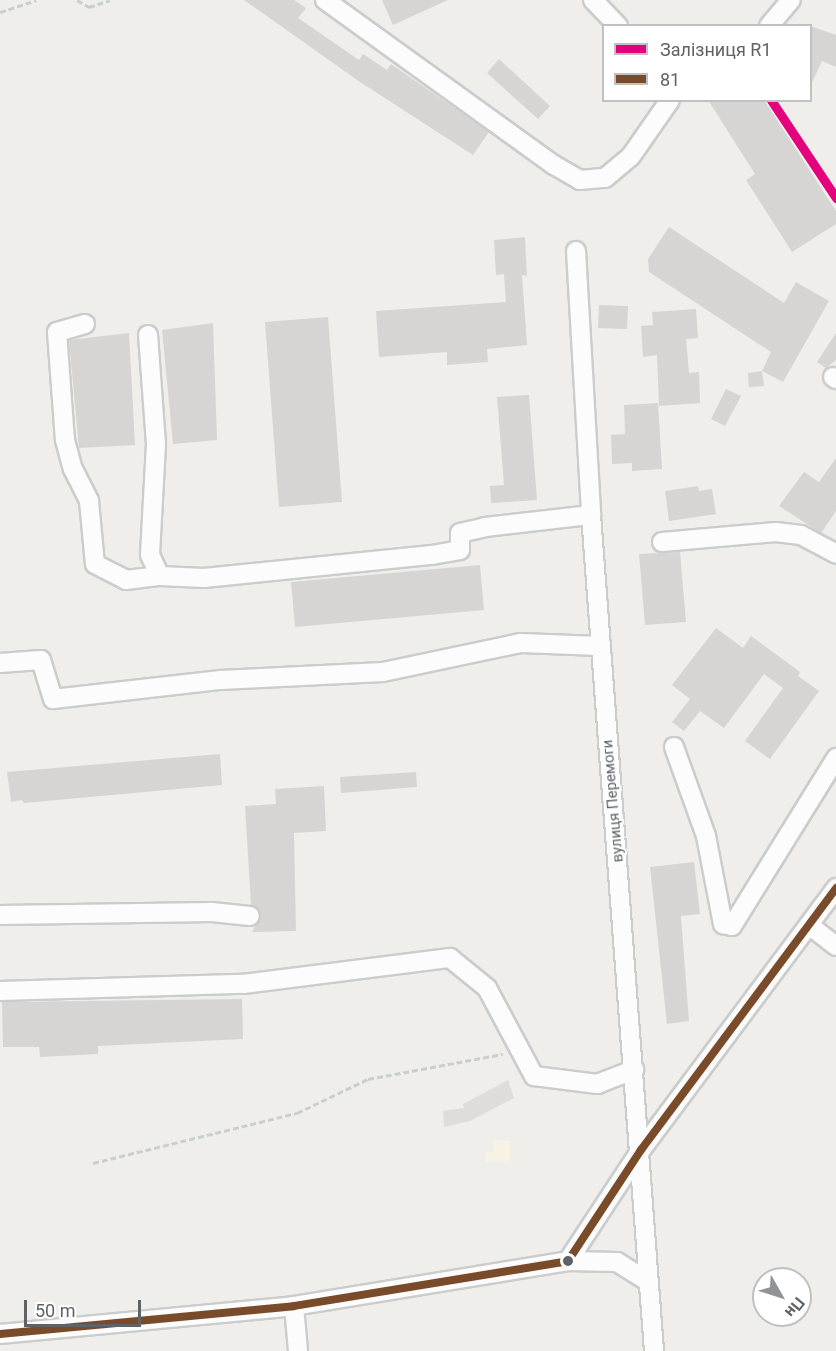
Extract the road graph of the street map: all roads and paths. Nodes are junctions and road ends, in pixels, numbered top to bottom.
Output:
1 (36, 0) edge
2 (78, 0) edge
3 (110, 0) edge
4 (325, 0) edge
5 (593, 0) edge
6 (791, 0) edge
7 (0, 12) edge
8 (616, 24) edge
9 (771, 24) edge
10 (669, 102) edge
11 (576, 251) dead end
12 (84, 324) dead end
13 (148, 335) dead end
14 (591, 515) junction
15 (662, 542) dead end
16 (836, 554) edge
17 (160, 576) junction
18 (600, 646) junction
19 (0, 663) edge
20 (674, 747) dead end
21 (836, 759) edge
22 (836, 888) edge
23 (0, 915) edge
24 (250, 916) dead end
25 (809, 924) junction
26 (836, 946) edge
27 (0, 991) edge
28 (519, 1051) junction
29 (634, 1070) junction
30 (641, 1150) junction
31 (93, 1163) dead end
32 (568, 1262) junction
33 (646, 1281) junction
34 (294, 1306) junction
35 (0, 1334) edge
36 (298, 1351) edge
37 (654, 1351) edge

1 - 7 path
2 - 3 path
4 - 10 street
5 - 8 street
6 - 9 street
11 - 14 street, вулиця Перемоги
12 - 17 street
13 - 17 street
14 - 17 street
14 - 18 street, вулиця Перемоги
15 - 16 street
18 - 19 street
18 - 29 street, вулиця Перемоги
20 - 21 street
22 - 25 street
23 - 24 street
25 - 26 street
25 - 30 street
27 - 28 street
28 - 29 street
28 - 31 path
29 - 30 street, вулиця Перемоги
30 - 32 street
30 - 33 street, вулиця Перемоги
32 - 33 street
32 - 34 street
33 - 37 street, вулиця Перемоги
34 - 35 street
34 - 36 street

